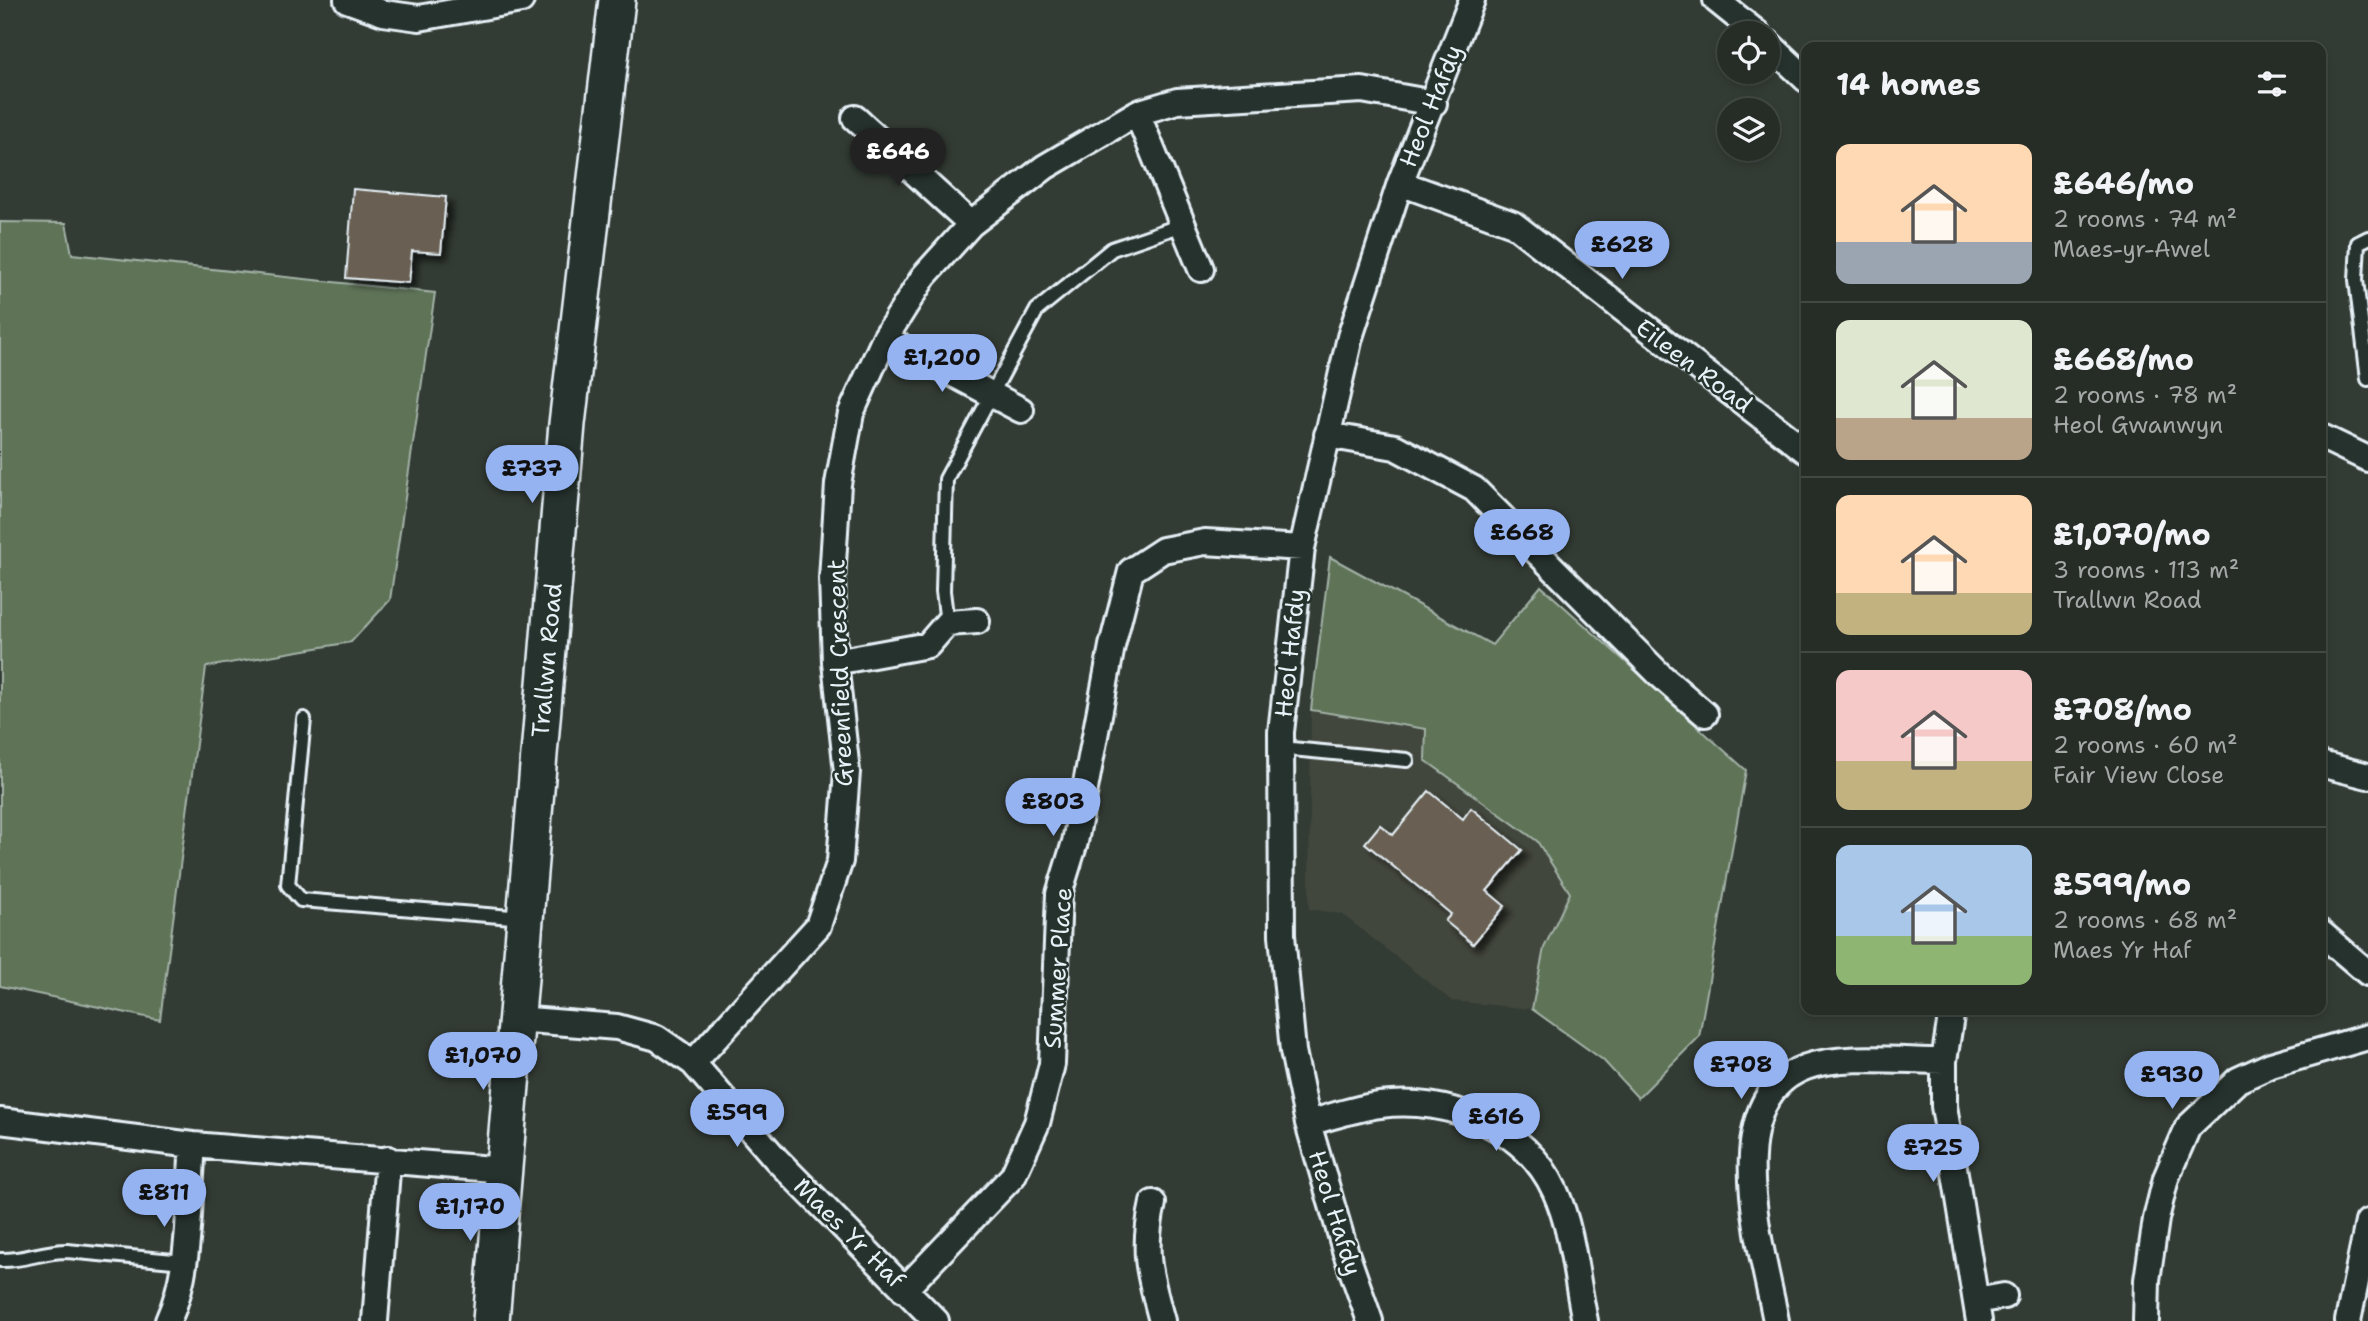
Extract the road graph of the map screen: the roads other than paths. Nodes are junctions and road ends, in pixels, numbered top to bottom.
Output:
1 (347, 0) edge
2 (521, 0) edge
3 (617, 0) edge
4 (1472, 0) edge
5 (1716, 0) edge
6 (1741, 21) edge
7 (1780, 54) edge
8 (1801, 74) edge
9 (1434, 103) junction
10 (1137, 113) junction
11 (855, 118) dead end
12 (1400, 183) junction
13 (971, 224) junction
14 (1182, 225) junction
15 (2368, 238) edge
16 (1201, 269) dead end
17 (885, 338) junction
18 (2368, 379) edge
19 (992, 395) junction
20 (1021, 410) dead end
21 (1327, 435) junction
22 (2326, 439) edge
23 (1801, 447) edge
24 (2368, 459) edge
25 (1302, 548) junction
26 (977, 621) dead end
27 (947, 623) junction
28 (835, 662) junction
29 (1705, 714) dead end
30 (304, 719) dead end
31 (1281, 748) junction
32 (1407, 760) dead end
33 (2326, 766) edge
34 (2368, 776) edge
35 (524, 918) junction
36 (2326, 937) edge
37 (2368, 973) edge
38 (1951, 1015) edge
39 (516, 1018) junction
40 (2368, 1037) edge
41 (1944, 1062) junction
42 (693, 1063) junction
43 (0, 1121) edge
44 (1308, 1123) junction
45 (193, 1145) junction
46 (388, 1159) junction
47 (505, 1170) junction
48 (1153, 1203) dead end
49 (2368, 1222) edge
50 (0, 1260) edge
51 (184, 1262) junction
52 (904, 1290) junction
53 (2004, 1296) dead end
54 (1977, 1311) edge
55 (168, 1321) edge
56 (375, 1321) edge
57 (491, 1321) edge
58 (936, 1321) edge
59 (1162, 1321) edge
60 (1370, 1321) edge
61 (1585, 1321) edge
62 (1776, 1321) edge
63 (2146, 1321) edge
64 (2348, 1321) edge

1 - 2 street
3 - 35 street, Trallwn Road
4 - 9 street, Heol Hafdy
5 - 6 street
7 - 8 street
9 - 10 street, Greenfield Crescent
9 - 12 street, Heol Hafdy
10 - 13 street, Greenfield Crescent
10 - 14 street
11 - 13 street
12 - 21 street, Heol Hafdy
12 - 23 street, Eileen Road
13 - 17 street, Greenfield Crescent
14 - 16 street
14 - 19 lane
15 - 18 lane
17 - 19 street
17 - 28 street, Greenfield Crescent
19 - 20 street
19 - 27 lane
21 - 25 street, Heol Hafdy
21 - 29 street
22 - 24 street
25 - 31 street, Heol Hafdy
25 - 52 street, Summer Place
26 - 27 street
27 - 28 street
28 - 42 street, Greenfield Crescent
30 - 35 lane
31 - 32 lane
31 - 44 street, Heol Hafdy
33 - 34 street
35 - 39 street, Trallwn Road
36 - 37 street
38 - 41 street
39 - 42 street, Maes Yr Haf
39 - 47 street, Trallwn Road
40 - 63 street
41 - 54 street
41 - 62 street
42 - 52 street, Maes Yr Haf
43 - 45 street
44 - 60 street, Heol Hafdy
44 - 61 street
45 - 46 street
45 - 51 street
46 - 47 street
46 - 56 street
47 - 57 street, Trallwn Road
48 - 59 street
49 - 64 street
50 - 51 lane
51 - 55 street
52 - 58 street, Maes Yr Haf
53 - 54 street

